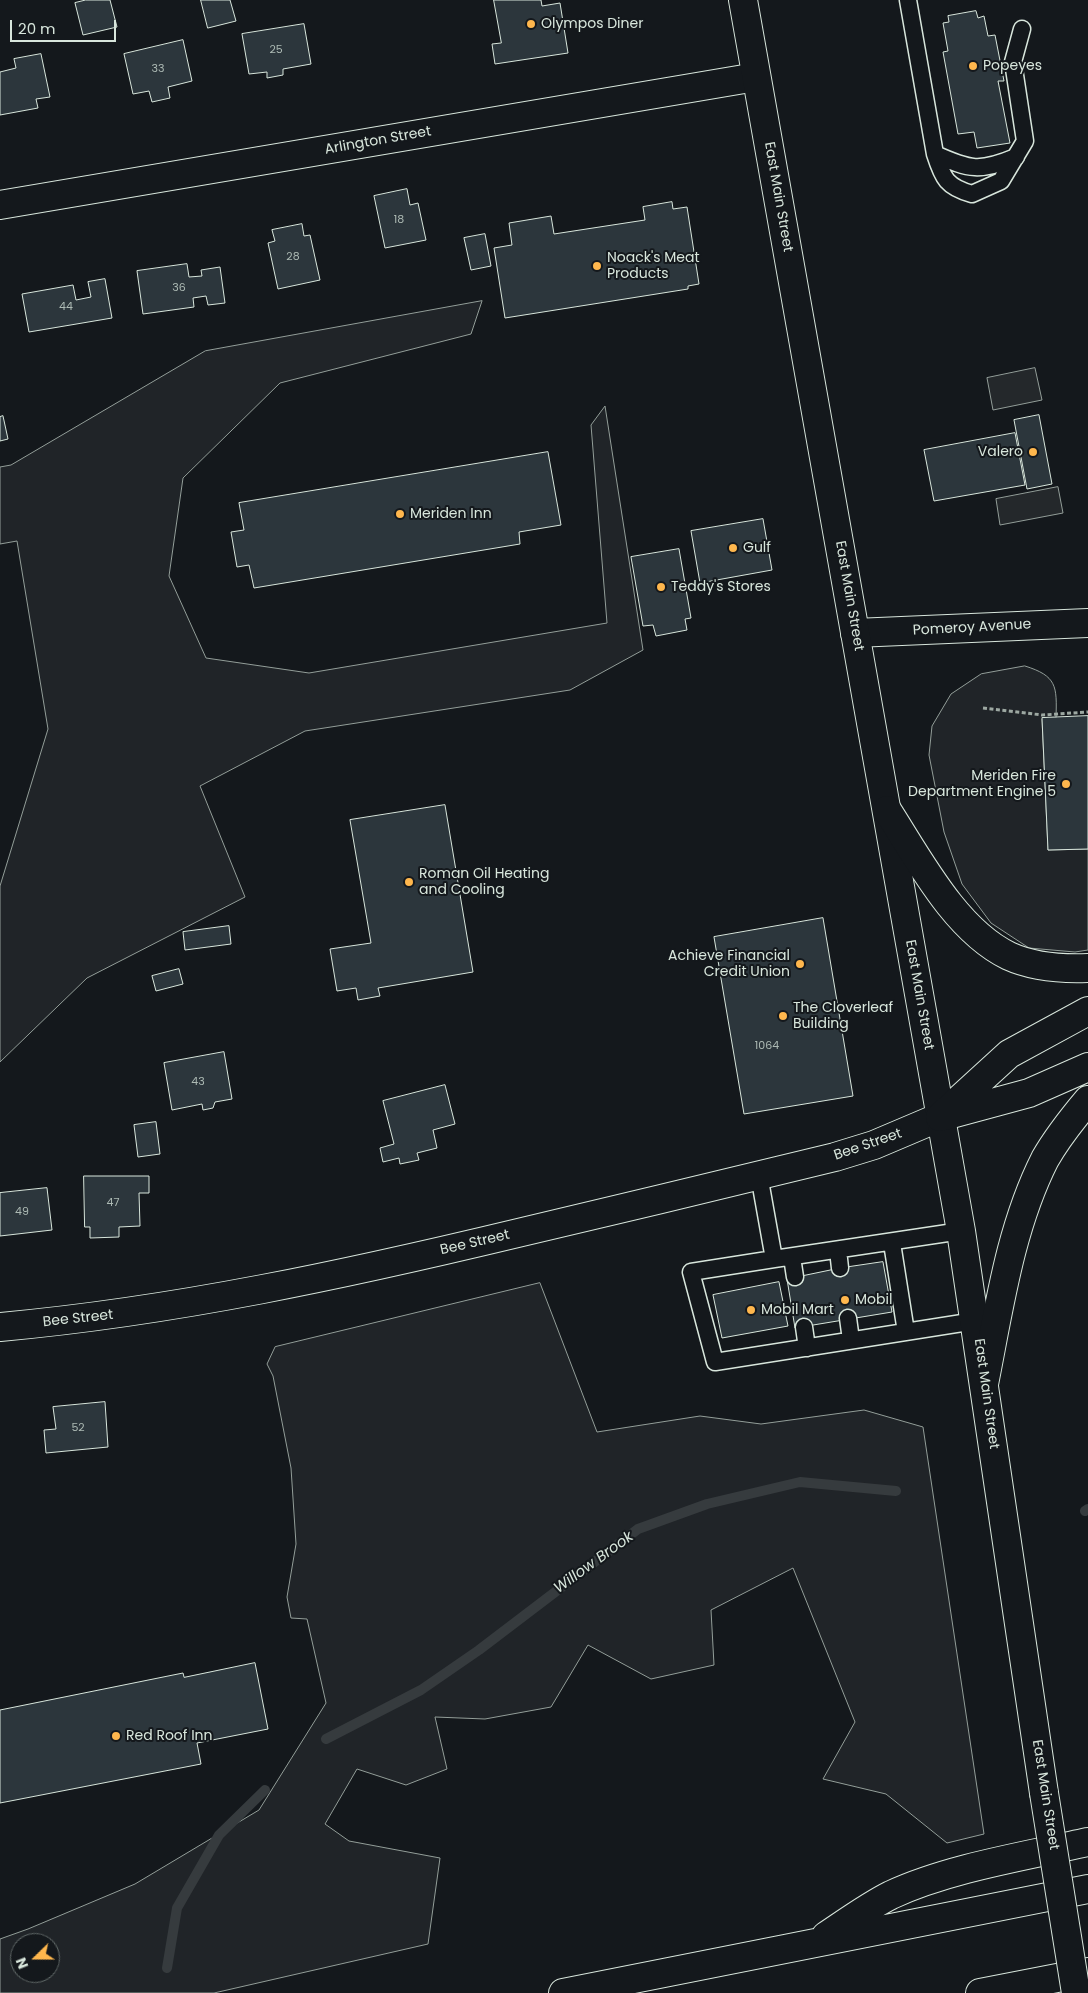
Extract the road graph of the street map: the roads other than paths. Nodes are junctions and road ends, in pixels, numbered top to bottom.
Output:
1 (743, 0) edge
2 (908, 0) edge
3 (1022, 28) dead end
4 (756, 77) junction
5 (935, 154) junction
6 (1016, 157) junction
7 (0, 205) edge
8 (1088, 624) edge
9 (855, 633) junction
10 (887, 810) junction
11 (1088, 968) edge
12 (1088, 1012) edge
13 (1088, 1067) edge
14 (1088, 1100) edge
15 (940, 1117) junction
16 (759, 1175) junction
17 (961, 1231) junction
18 (892, 1243) junction
19 (838, 1250) junction
20 (792, 1258) junction
21 (774, 1259) junction
22 (840, 1268) dead end
23 (795, 1277) dead end
24 (848, 1318) dead end
25 (975, 1320) junction
26 (0, 1327) edge
27 (804, 1327) dead end
28 (906, 1332) junction
29 (851, 1340) junction
30 (807, 1348) junction
31 (984, 1384) junction
32 (1088, 1842) edge
33 (1088, 1890) edge
34 (815, 1943) junction
35 (1088, 1972) edge
36 (563, 1993) edge
37 (980, 1993) edge
38 (1076, 1993) edge

1 - 4 main road, East Main Street
2 - 5 lane
3 - 6 lane
4 - 7 main road, Arlington Street
4 - 9 main road, East Main Street
5 - 6 lane
5 - 6 lane
8 - 9 main road, Pomeroy Avenue
9 - 10 main road, East Main Street
10 - 11 main road
10 - 15 main road, East Main Street
12 - 15 main road
13 - 15 main road
14 - 31 main road
15 - 16 main road, Bee Street
15 - 17 main road, East Main Street
16 - 21 lane
16 - 26 main road, Bee Street
17 - 18 lane
17 - 25 main road, East Main Street
18 - 19 lane
18 - 28 lane
19 - 20 lane
19 - 22 lane
20 - 21 lane
20 - 23 lane
21 - 30 lane
24 - 29 lane
25 - 28 lane
25 - 31 main road, East Main Street
27 - 30 lane
28 - 29 lane
29 - 30 lane
31 - 38 main road, East Main Street, bridge
32 - 34 main road
33 - 34 main road
34 - 36 main road
35 - 37 main road

